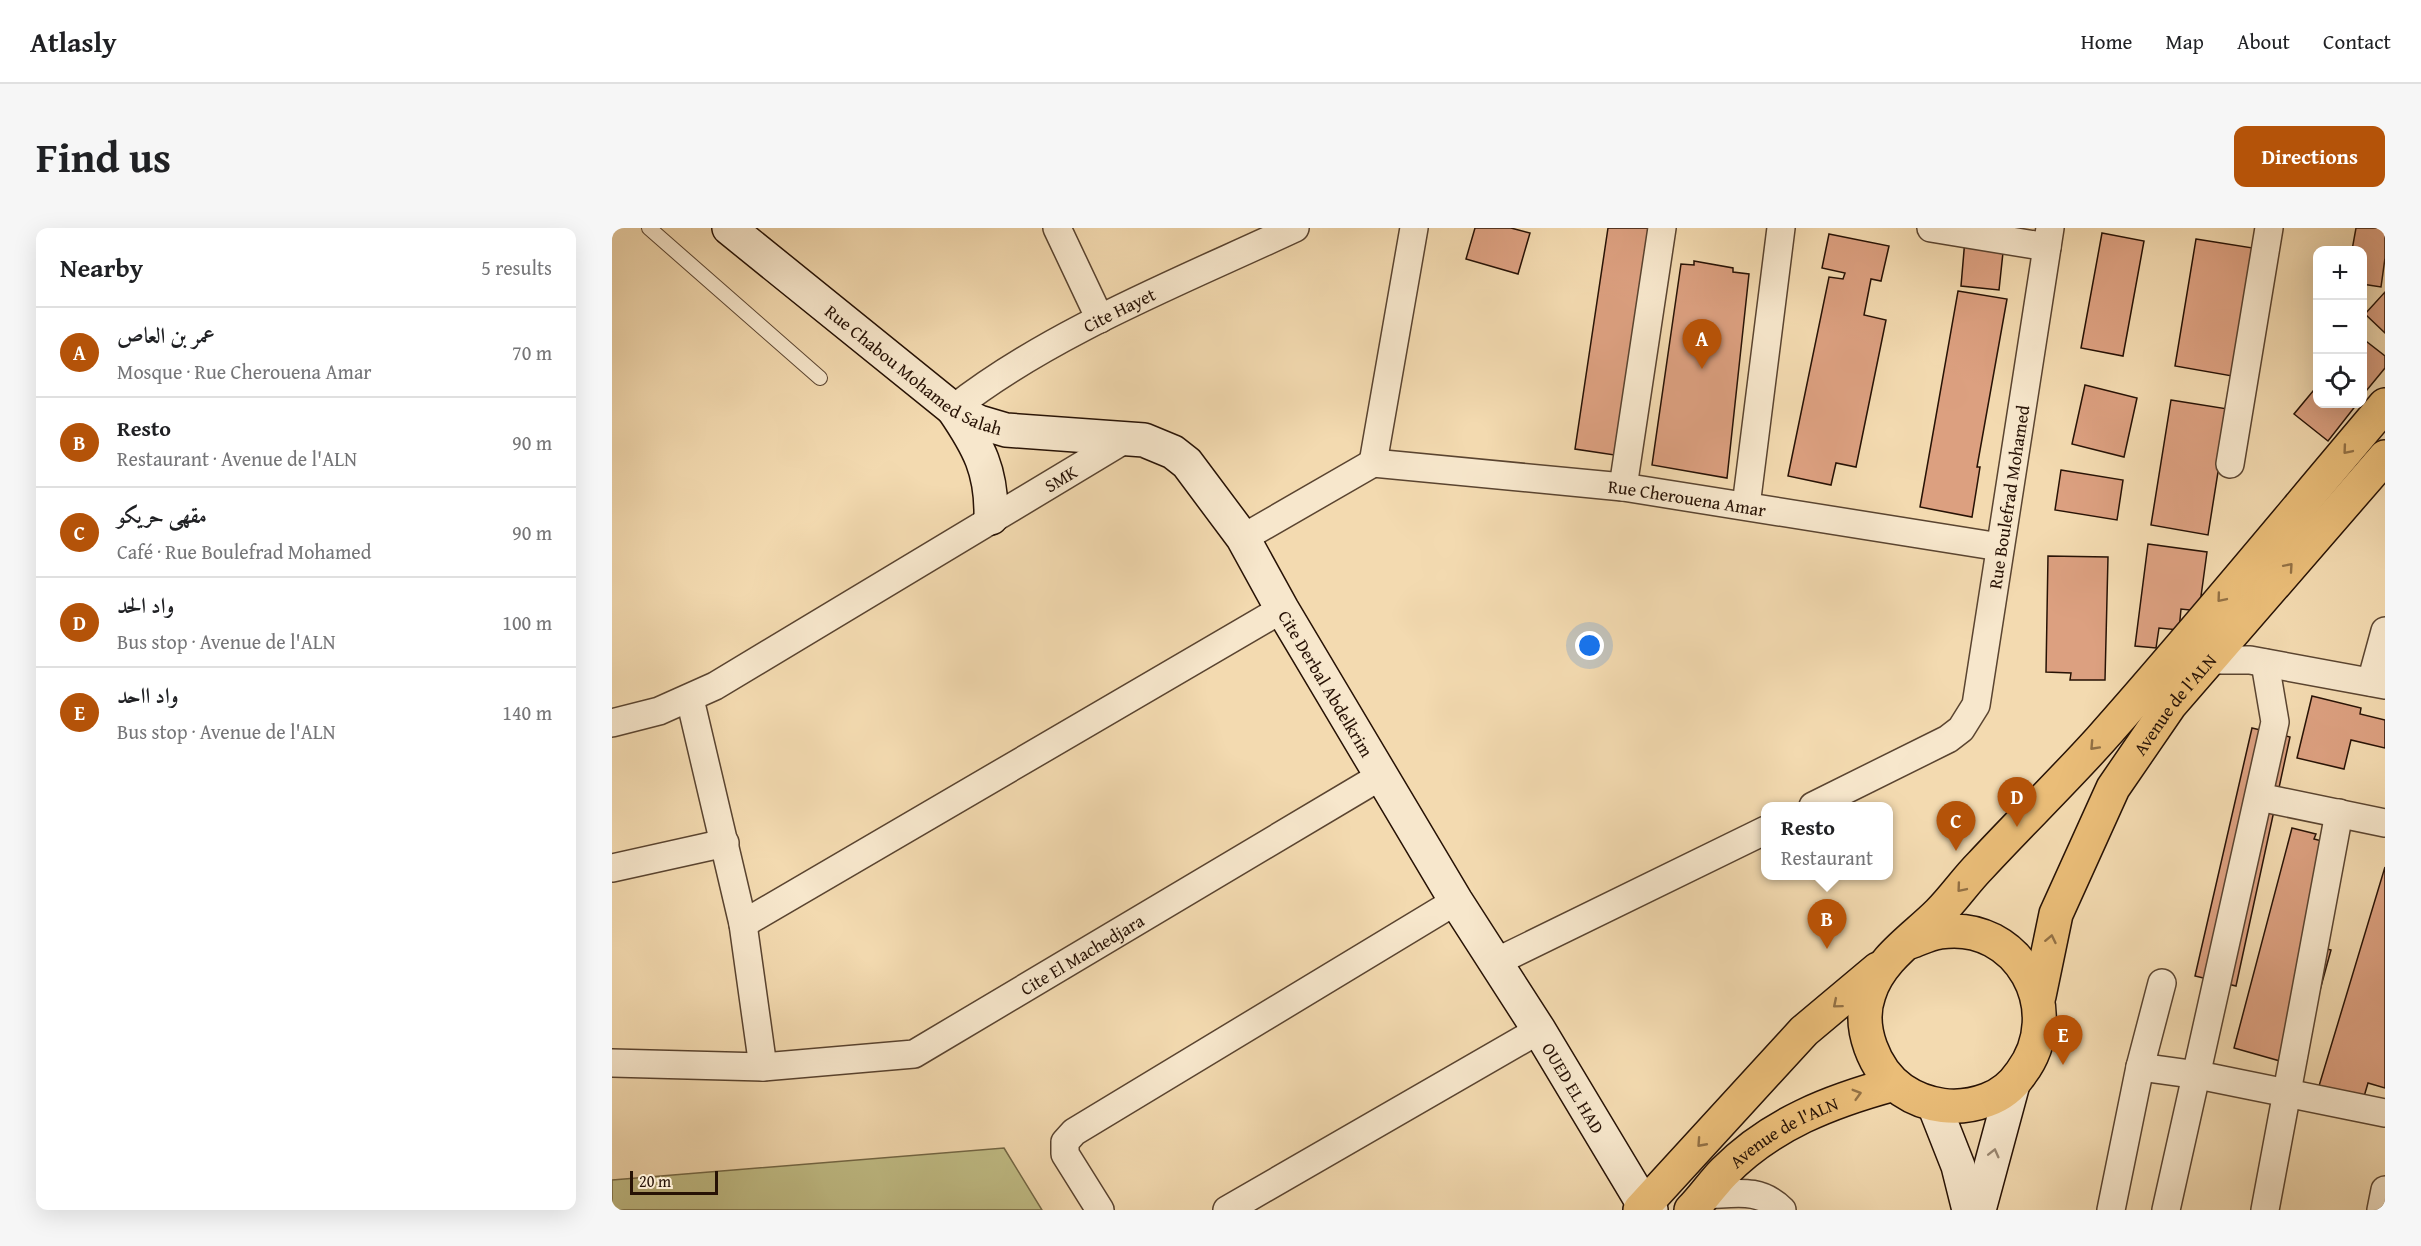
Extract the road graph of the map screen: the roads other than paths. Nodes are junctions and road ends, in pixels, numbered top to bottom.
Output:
1 (649, 228) edge
2 (729, 228) edge
3 (1057, 228) edge
4 (1295, 228) edge
5 (1414, 228) edge
6 (1662, 228) edge
7 (1781, 228) edge
8 (1931, 228) edge
9 (2269, 228) edge
10 (2049, 238) edge
11 (1101, 319) junction
12 (820, 378) dead end
13 (2385, 405) edge
14 (952, 409) junction
15 (1128, 437) junction
16 (2385, 457) edge
17 (1373, 464) junction
18 (2230, 464) dead end
19 (1623, 488) junction
20 (1746, 507) junction
21 (991, 518) junction
22 (1244, 538) junction
23 (2000, 546) junction
24 (1282, 609) junction
25 (2385, 631) edge
26 (2169, 659) junction
27 (2209, 660) junction
28 (2265, 663) junction
29 (2378, 683) edge
30 (690, 699) junction
31 (612, 723) edge
32 (1381, 776) junction
33 (2259, 797) junction
34 (1823, 802) edge
35 (2339, 813) junction
36 (2385, 823) edge
37 (1761, 832) edge
38 (725, 843) junction
39 (612, 868) edge
40 (1456, 901) junction
41 (743, 924) junction
42 (1910, 942) junction
43 (1496, 962) junction
44 (1882, 966) junction
45 (2162, 983) dead end
46 (2038, 996) junction
47 (1539, 1029) junction
48 (612, 1062) edge
49 (763, 1067) junction
50 (2140, 1067) junction
51 (2198, 1075) junction
52 (1894, 1084) junction
53 (2013, 1084) junction
54 (2288, 1094) junction
55 (1934, 1105) junction
56 (2385, 1113) edge
57 (2385, 1190) edge
58 (1698, 1202) edge
59 (1645, 1208) edge
60 (1100, 1210) edge
61 (1227, 1210) edge
62 (1782, 1210) edge
63 (1970, 1210) edge
64 (1979, 1210) edge
65 (2111, 1210) edge
66 (2166, 1210) edge
67 (2265, 1210) edge
68 (2381, 1210) edge

1 - 12 lane
2 - 14 main road, Rue Chabou Mohamed Salah
3 - 11 street
4 - 11 street, Cite Hayet
5 - 17 street
6 - 19 street
7 - 20 street
8 - 10 street
9 - 18 street
10 - 23 street, Rue Boulefrad Mohamed
11 - 14 street, Cite Hayet
13 -> 26 main road
14 - 15 main road, Rue Chabou Mohamed Salah
14 - 21 main road
15 - 21 street, SMK
15 - 22 main road, Cite Derbal Abdelkrim
27 -> 16 main road, Avenue de l'ALN
17 - 19 street, Rue Cherouena Amar
17 - 22 street
19 - 20 street, Rue Cherouena Amar
20 - 23 street, Rue Cherouena Amar
21 - 30 street
22 - 24 main road, Cite Derbal Abdelkrim
23 - 34 street, Rue Boulefrad Mohamed
24 - 32 main road, Cite Derbal Abdelkrim
24 - 41 street
25 - 29 street
26 - 27 street
26 -> 42 main road
27 - 28 street
46 -> 27 main road, Avenue de l'ALN
28 - 29 street
28 - 33 street
30 - 31 street
30 - 38 street
32 - 40 main road, Cite Derbal Abdelkrim
32 - 49 street, Cite El Machedjara
33 - 35 street
33 - 51 street
35 - 36 street
35 - 54 street
37 - 43 street
38 - 39 street
38 - 41 street
40 - 43 main road, Cite Derbal Abdelkrim
40 - 60 street
41 - 49 street
42 - 44 main road
42 - 46 main road
43 - 47 main road, OUED EL HAD
44 - 52 main road
44 -> 59 main road
45 - 50 street
46 - 53 main road
47 - 59 main road, OUED EL HAD
47 - 61 street
48 - 49 street, Cite El Machedjara
50 - 51 street
50 - 65 street
51 - 54 street
51 - 66 street
52 - 55 main road
58 -> 52 main road, Avenue de l'ALN
53 - 55 main road
64 -> 53 main road
54 - 56 street
54 - 67 street
55 - 63 main road
57 - 68 street
58 - 62 street

